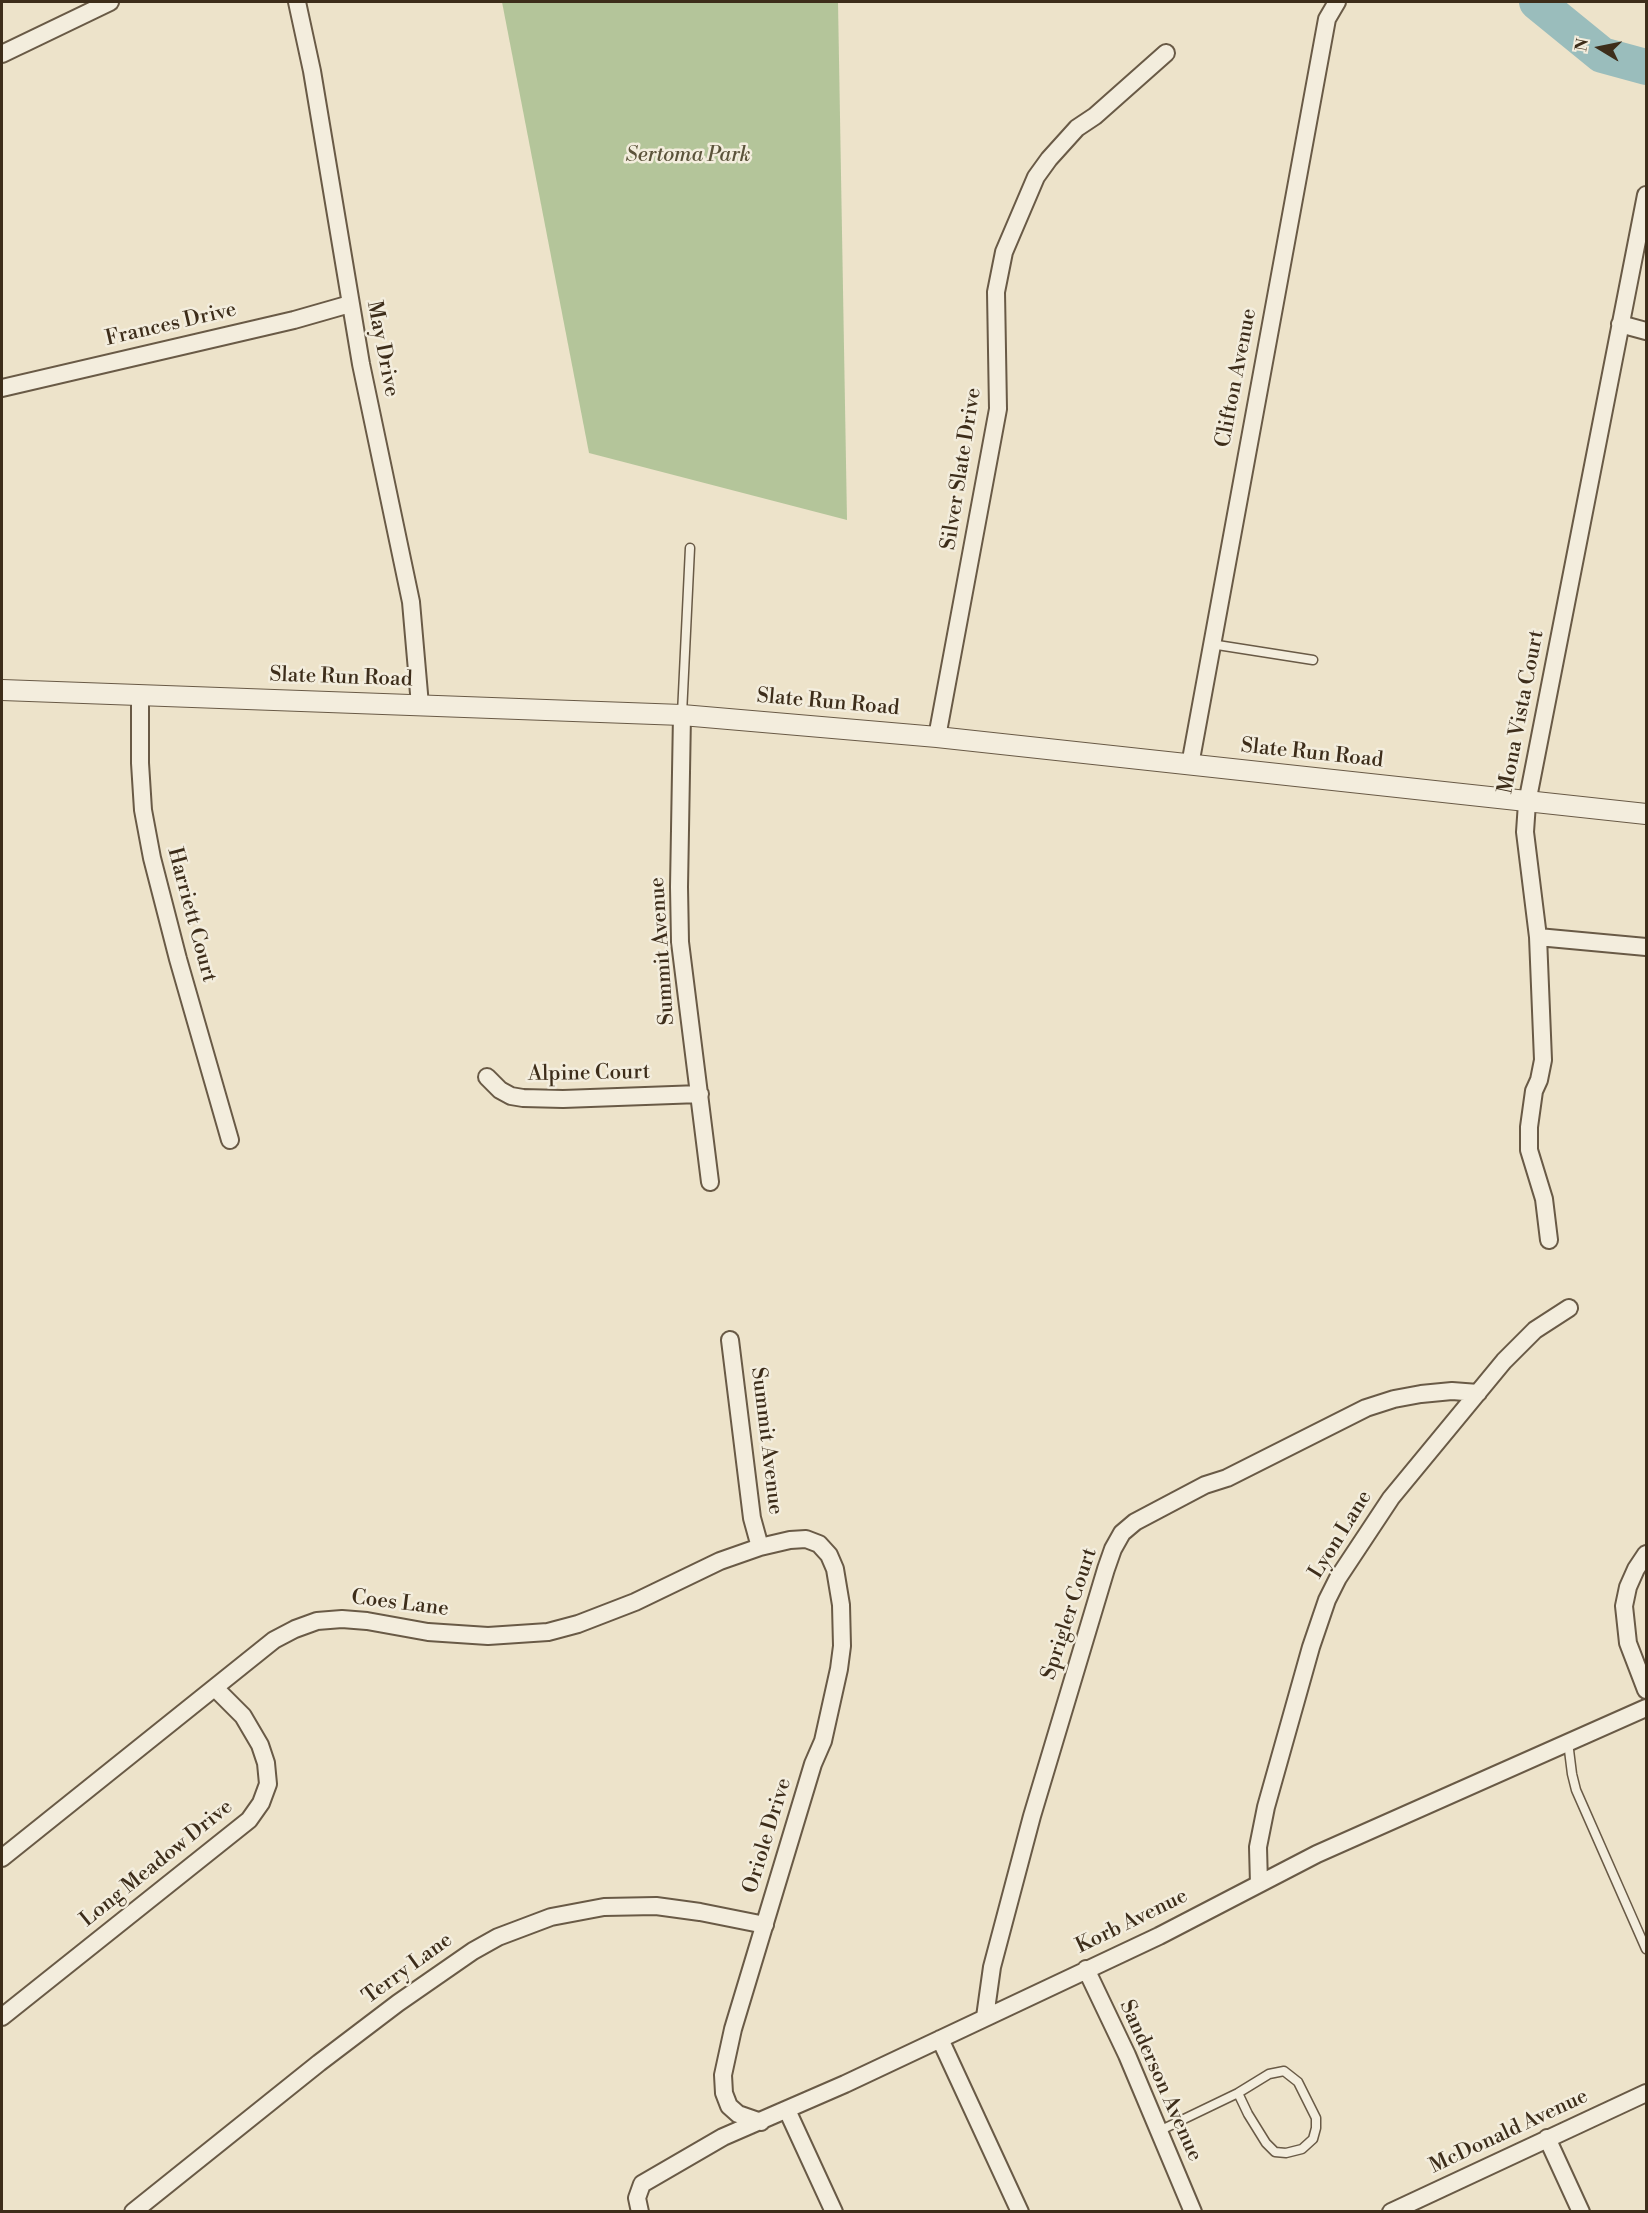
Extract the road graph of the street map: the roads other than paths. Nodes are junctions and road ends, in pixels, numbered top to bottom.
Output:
1 (110, 2) edge
2 (297, 2) edge
3 (1337, 2) edge
4 (1166, 53) dead end
5 (2, 54) edge
6 (1647, 195) edge
7 (350, 304) junction
8 (1620, 324) junction
9 (1647, 331) edge
10 (2, 388) edge
11 (690, 548) dead end
12 (1211, 644) junction
13 (1313, 660) dead end
14 (2, 690) edge
15 (140, 696) junction
16 (420, 705) junction
17 (682, 715) junction
18 (937, 737) junction
19 (1190, 765) junction
20 (1527, 803) junction
21 (1647, 814) edge
22 (1538, 937) junction
23 (1647, 947) edge
24 (487, 1077) dead end
25 (700, 1094) junction
26 (231, 1140) dead end
27 (710, 1182) dead end
28 (1549, 1240) dead end
29 (1569, 1308) dead end
30 (730, 1340) dead end
31 (1478, 1393) junction
32 (819, 1544) joint
33 (760, 1547) junction
34 (1647, 1554) edge
35 (215, 1688) junction
36 (1647, 1690) edge
37 (1647, 1708) edge
38 (1568, 1742) junction
39 (2, 1858) edge
40 (1259, 1884) junction
41 (765, 1925) junction
42 (1647, 1949) edge
43 (1086, 1970) junction
44 (2, 2017) edge
45 (985, 2017) junction
46 (940, 2039) junction
47 (1238, 2093) junction
48 (1647, 2093) edge
49 (787, 2110) junction
50 (761, 2122) junction
51 (1159, 2131) junction
52 (1547, 2138) junction
53 (133, 2211) edge
54 (640, 2211) edge
55 (834, 2211) edge
56 (1020, 2211) edge
57 (1193, 2211) edge
58 (1394, 2211) edge
59 (1581, 2211) edge

1 - 5 street
2 - 7 street, May Drive
3 - 12 street, Clifton Avenue
4 - 18 street, Silver Slate Drive
6 - 8 street, Mona Vista Court
7 - 10 street, Frances Drive
7 - 16 street, May Drive
8 - 9 street
8 - 20 street, Mona Vista Court
11 - 17 lane
12 - 13 lane
12 - 19 street, Clifton Avenue
14 - 15 street, Slate Run Road
15 - 16 street, Slate Run Road
15 - 26 street, Harriett Court
16 - 17 street, Slate Run Road
17 - 18 street, Slate Run Road
17 - 25 street, Summit Avenue
18 - 19 street, Slate Run Road
19 - 20 street, Slate Run Road
20 - 21 street, Slate Run Road
20 - 22 street, Mona Vista Court
22 - 23 street
22 - 28 street, Mona Vista Court
24 - 25 street, Alpine Court
25 - 27 street, Summit Avenue
29 - 31 street, Lyon Lane
30 - 33 street, Summit Avenue
31 - 40 street, Lyon Lane
31 - 45 street, Sprigler Court
32 - 33 street, Coes Lane
32 - 41 street, Oriole Drive
33 - 35 street, Coes Lane
34 - 36 street
35 - 39 street, Coes Lane
35 - 44 street, Long Meadow Drive
37 - 38 street, Korb Avenue
38 - 40 street, Korb Avenue
38 - 42 lane
40 - 43 street, Korb Avenue
41 - 50 street, Oriole Drive
41 - 53 street, Terry Lane
43 - 45 street, Korb Avenue
43 - 51 street, Sanderson Avenue
45 - 46 street, Korb Avenue
46 - 49 street, Korb Avenue
46 - 56 street
47 - 47 lane
47 - 51 lane
48 - 52 street, McDonald Avenue
49 - 50 street, Korb Avenue
49 - 55 street
50 - 54 street, Korb Avenue
51 - 57 street, Sanderson Avenue
52 - 58 street, McDonald Avenue
52 - 59 street

